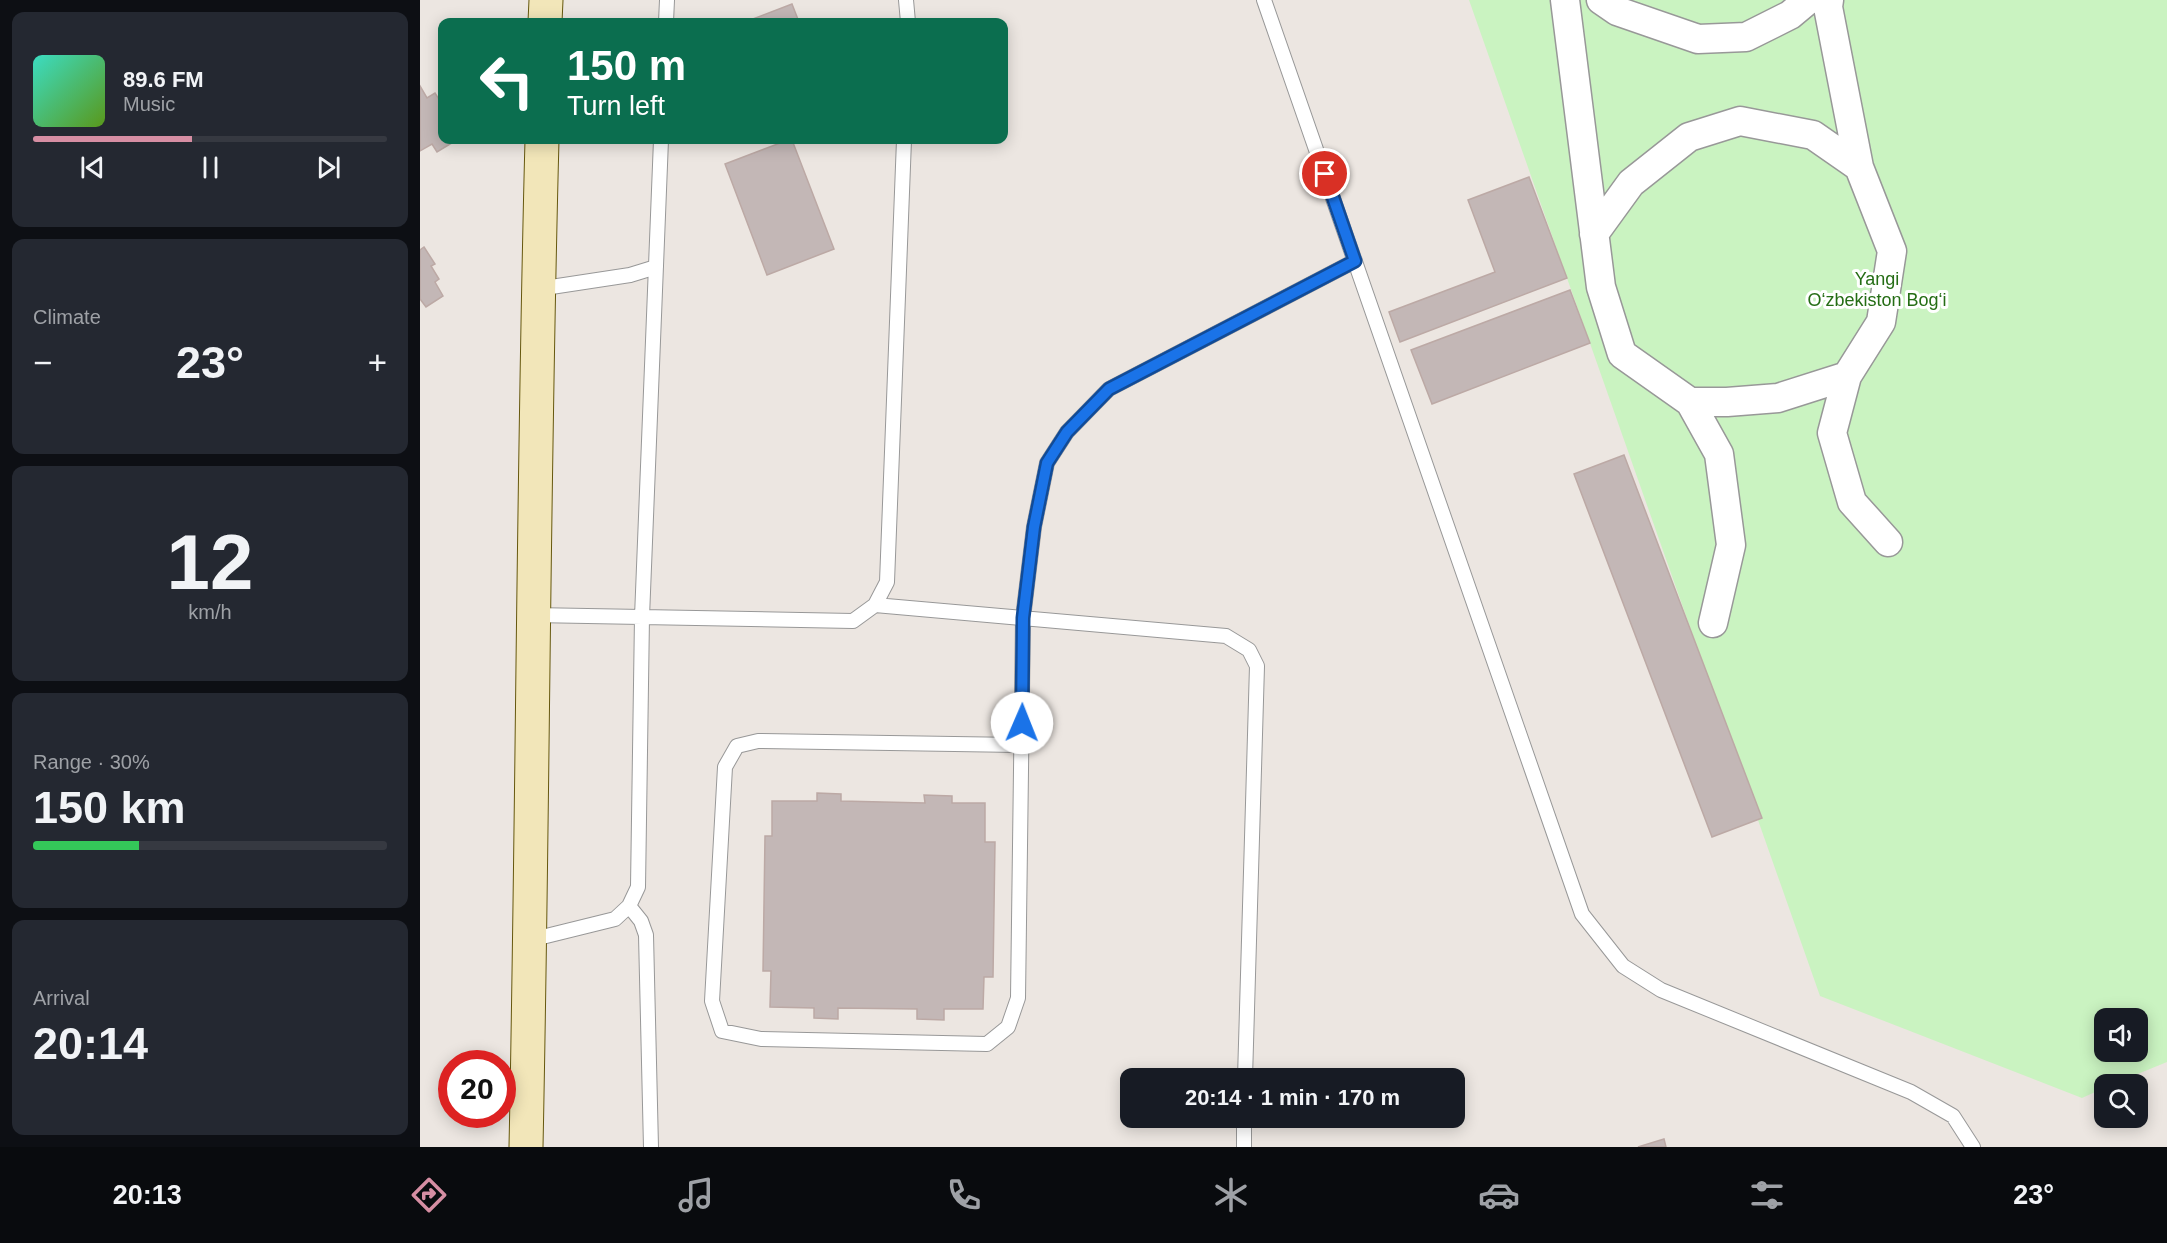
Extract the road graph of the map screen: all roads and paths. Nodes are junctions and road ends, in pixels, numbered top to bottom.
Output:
1 (546, 0) edge
2 (667, 0) edge
3 (906, 0) edge
4 (1264, 0) edge
5 (1565, 0) edge
6 (1601, 0) edge
7 (1808, 0) edge
8 (1829, 0) edge
9 (545, 18) edge
10 (666, 18) edge
11 (908, 18) edge
12 (542, 144) edge
13 (661, 144) edge
14 (904, 144) edge
15 (1858, 167) junction
16 (1594, 234) junction
17 (1355, 261) junction
18 (656, 267) junction
19 (538, 289) junction
20 (1847, 376) junction
21 (1690, 402) junction
22 (1888, 542) dead end
23 (875, 605) junction
24 (533, 615) junction
25 (642, 617) junction
26 (1023, 618) junction
27 (1713, 623) dead end
28 (1022, 745) junction
29 (629, 906) junction
30 (530, 940) junction
31 (1245, 1068) edge
32 (1244, 1128) edge
33 (526, 1147) edge
34 (651, 1147) edge
35 (1244, 1147) edge
36 (1973, 1147) edge

1 - 9 street
2 - 10 lane
3 - 11 lane
4 - 17 lane
5 - 16 street
6 - 7 street
8 - 15 street
12 - 19 street
13 - 18 lane
14 - 23 lane
15 - 16 street
15 - 20 street
16 - 21 street
17 - 26 lane
17 - 36 lane
18 - 19 lane
18 - 25 lane
19 - 24 street
20 - 21 street
20 - 22 street
21 - 27 street
23 - 25 lane
23 - 26 lane
24 - 25 lane
24 - 30 street
25 - 29 lane
26 - 28 lane
26 - 31 lane
28 - 28 lane
29 - 30 lane
29 - 34 lane
30 - 33 street
32 - 35 lane

